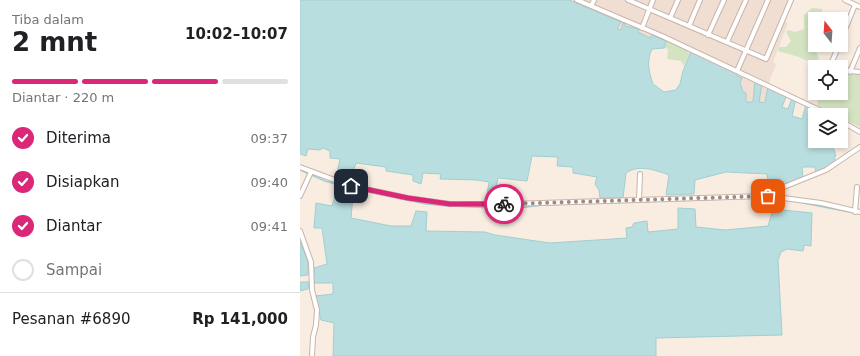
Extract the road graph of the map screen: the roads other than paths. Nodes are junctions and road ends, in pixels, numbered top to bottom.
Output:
1 (577, 0) edge
2 (594, 0) edge
3 (629, 0) edge
4 (653, 0) edge
5 (678, 0) edge
6 (700, 0) edge
7 (724, 0) edge
8 (746, 0) edge
9 (768, 0) edge
10 (791, 0) edge
11 (845, 0) edge
12 (855, 5) junction
13 (591, 6) junction
14 (860, 7) edge
15 (649, 9) junction
16 (670, 18) junction
17 (848, 22) edge
18 (689, 26) junction
19 (642, 28) junction
20 (708, 35) junction
21 (727, 42) junction
22 (860, 48) edge
23 (746, 51) junction
24 (737, 71) junction
25 (850, 72) joint
26 (860, 72) edge
27 (815, 108) edge
28 (848, 125) edge
29 (860, 132) edge
30 (860, 147) edge
31 (300, 167) edge
32 (311, 172) junction
33 (640, 174) dead end
34 (857, 187) dead end
35 (300, 196) edge
36 (768, 196) junction
37 (638, 200) junction
38 (858, 212) edge
39 (300, 231) edge
40 (312, 356) edge

1 - 13 street
2 - 13 street
3 - 15 street
4 - 15 street
5 - 16 street
6 - 18 street
7 - 20 street
8 - 21 street
9 - 23 street
10 - 23 street
11 - 12 street
12 - 14 street
12 - 17 street
13 - 19 street
15 - 16 street
15 - 19 street
16 - 18 street
18 - 20 street
19 - 24 street
20 - 21 street
21 - 23 street
22 - 25 street
23 - 24 street
24 - 27 street
25 - 26 street
28 - 29 street
30 - 36 street
31 - 32 street
32 - 35 street
32 - 37 street
33 - 37 street
34 - 38 street
36 - 37 street
36 - 38 street
39 - 40 street

